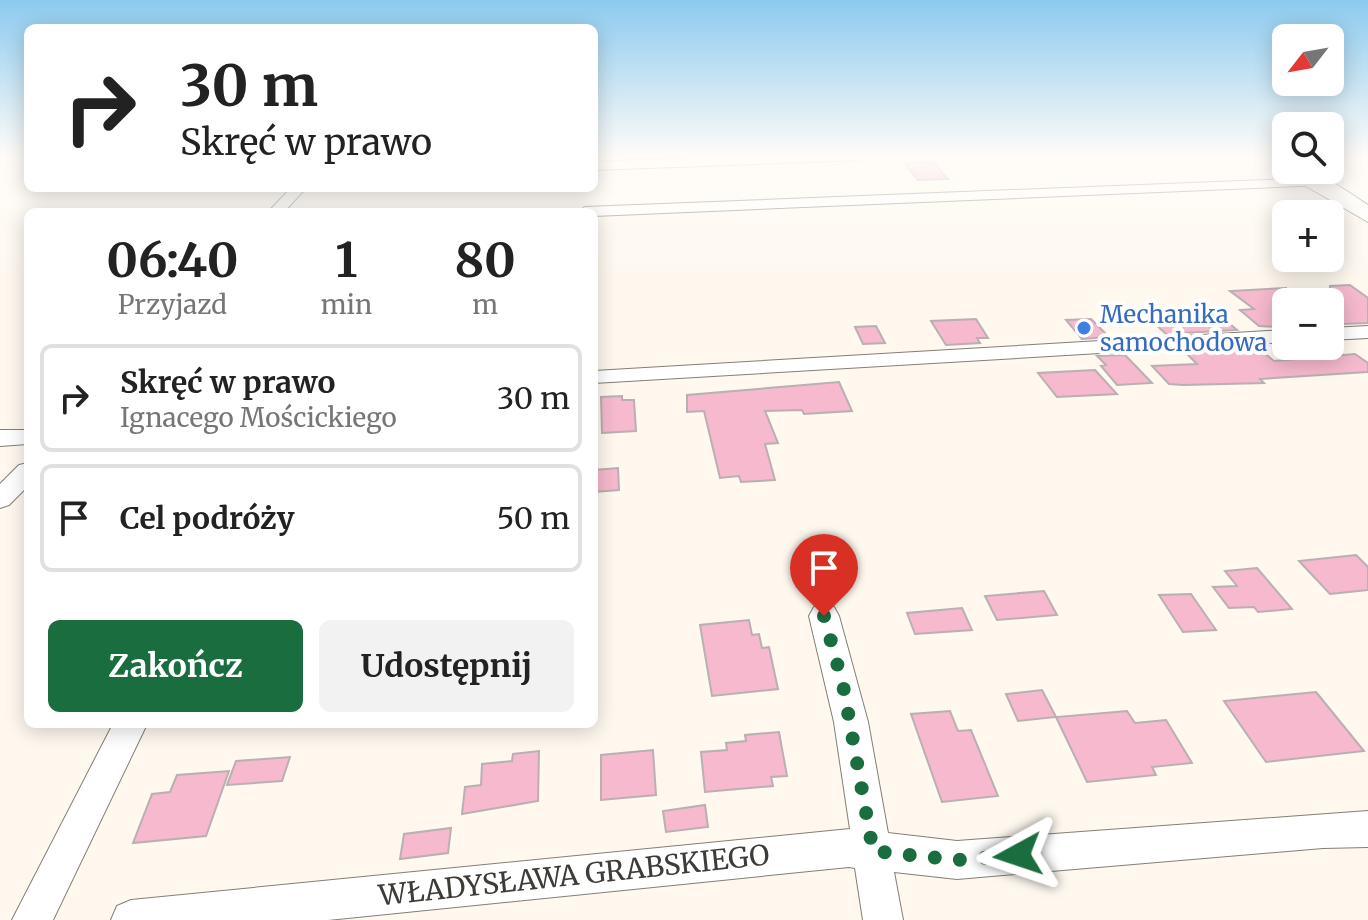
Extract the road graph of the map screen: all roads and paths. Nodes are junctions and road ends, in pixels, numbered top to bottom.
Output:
1 (849, 199) edge
2 (1345, 199) edge
3 (598, 211) edge
4 (1368, 215) edge
5 (1368, 332) edge
6 (1344, 333) edge
7 (1272, 337) edge
8 (598, 377) edge
9 (24, 437) edge
10 (0, 438) edge
11 (24, 475) edge
12 (0, 499) edge
13 (824, 616) dead end
14 (128, 728) edge
15 (1368, 829) edge
16 (873, 851) junction
17 (32, 920) edge
18 (131, 920) edge
19 (883, 920) edge

1 - 3 street
2 - 4 highway
5 - 6 street
7 - 8 street
9 - 10 street
11 - 12 street
13 - 16 street
14 - 17 street
15 - 16 street, WŁADYSŁAWA GRABSKIEGO
16 - 18 street, WŁADYSŁAWA GRABSKIEGO
16 - 19 street

